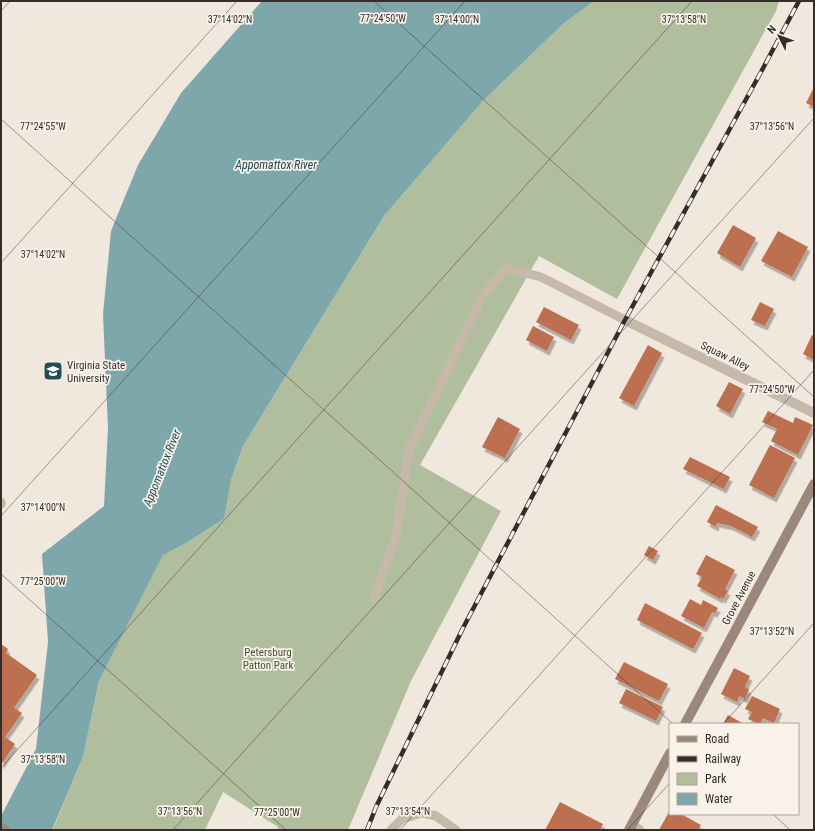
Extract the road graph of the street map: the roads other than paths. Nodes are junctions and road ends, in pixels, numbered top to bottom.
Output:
1 (625, 320) joint
2 (814, 413) edge
3 (814, 484) edge
4 (374, 599) dead end
5 (686, 723) edge
6 (669, 755) edge
7 (1, 828) edge
8 (633, 828) edge
9 (5, 830) edge
10 (391, 830) edge
11 (456, 830) edge

1 - 2 street, Squaw Alley
1 - 4 lane
3 - 5 main road, Grove Avenue
6 - 8 main road
7 - 9 main road
10 - 11 lane

